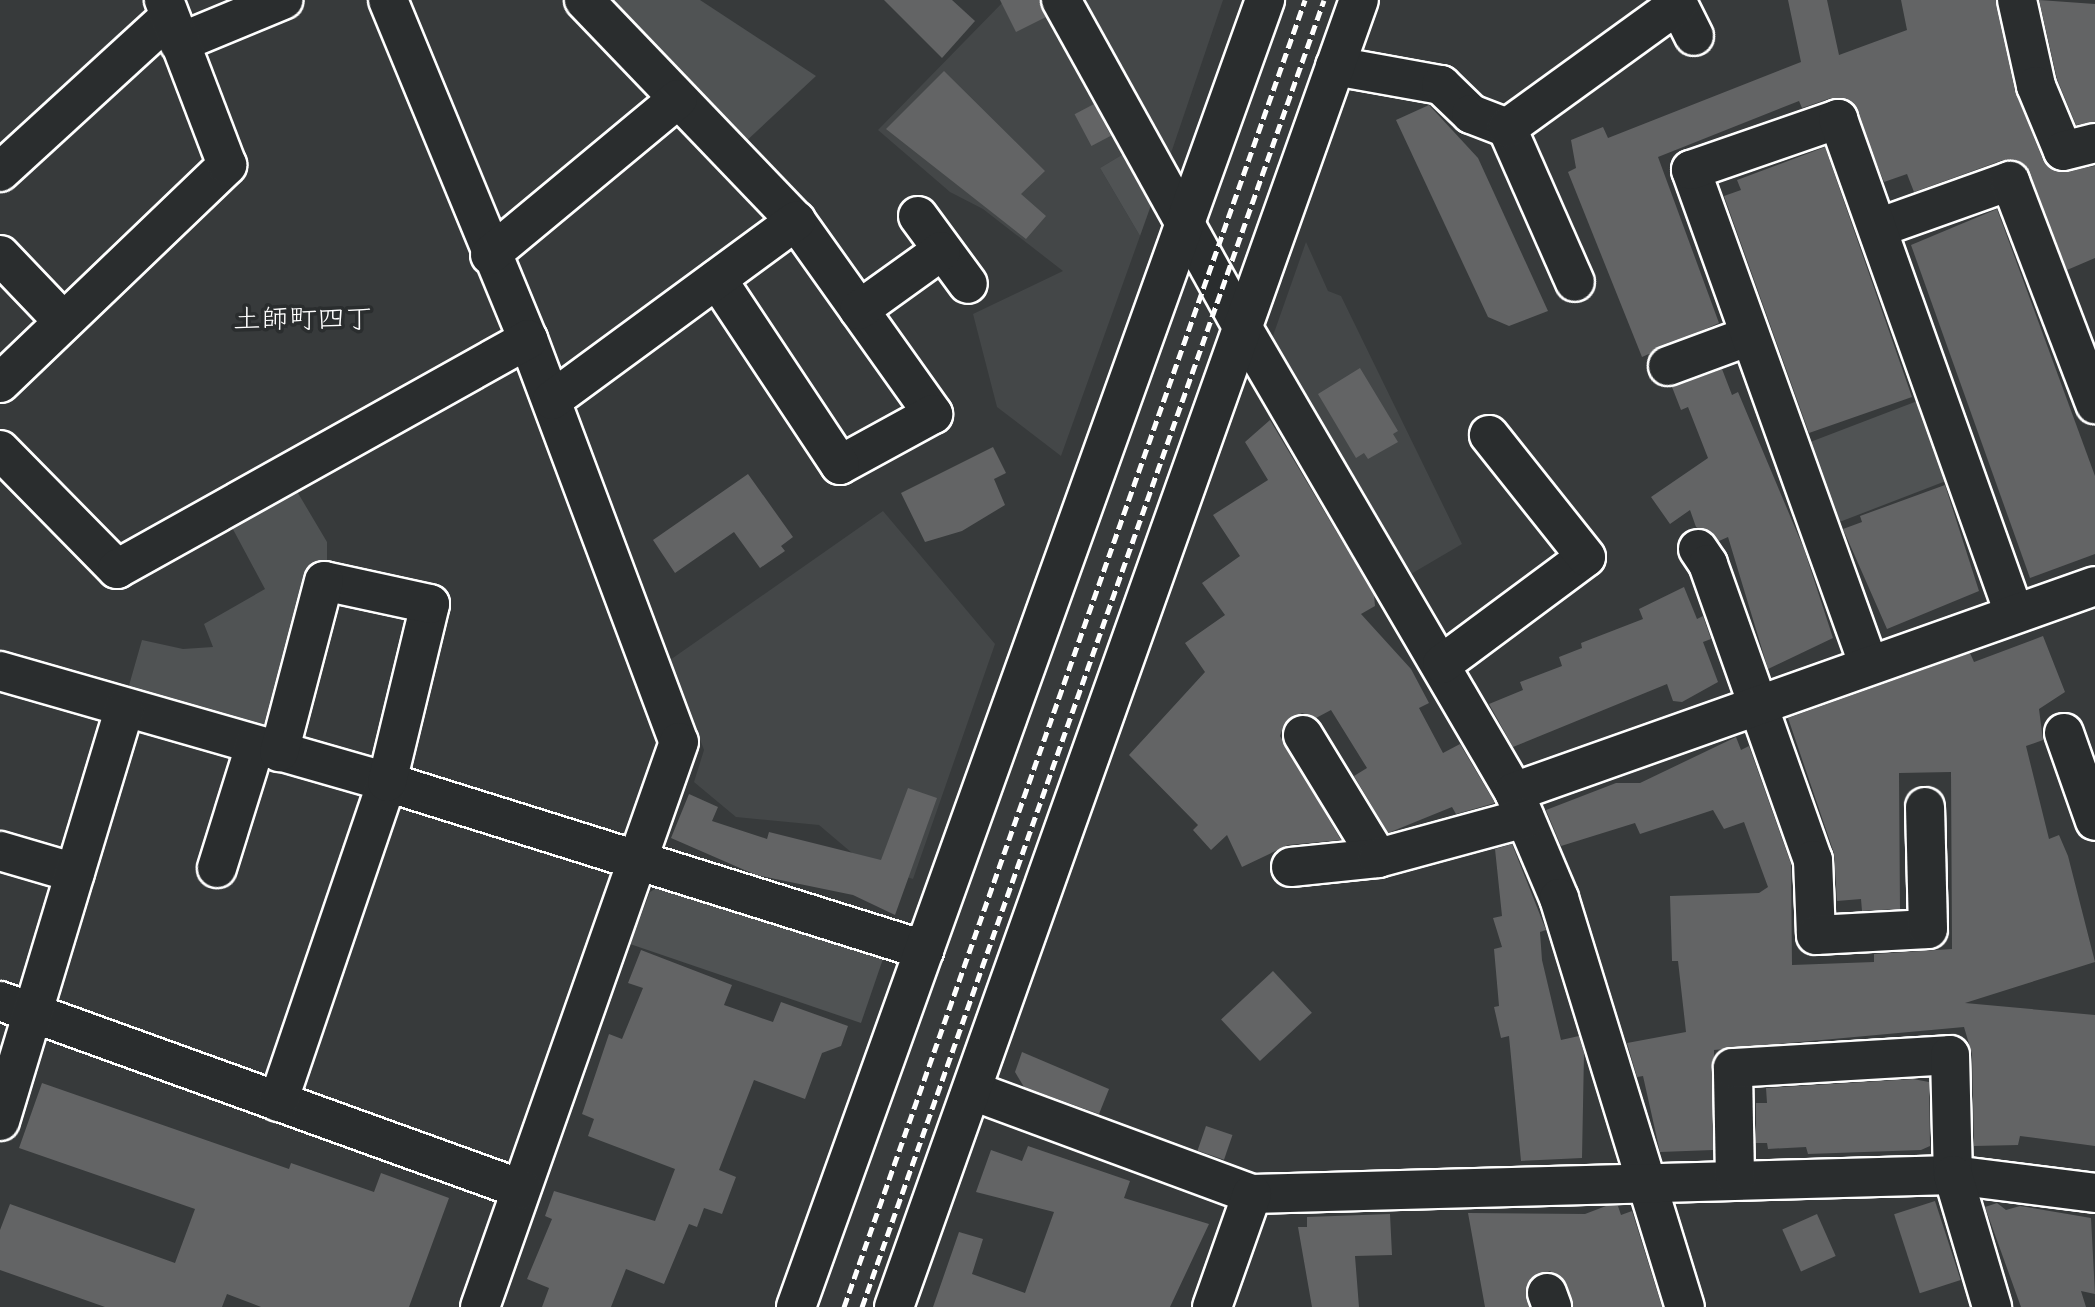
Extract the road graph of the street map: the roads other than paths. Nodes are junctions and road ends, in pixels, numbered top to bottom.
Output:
1 (283, 0) edge
2 (388, 0) edge
3 (584, 0) edge
4 (1061, 0) edge
5 (1265, 0) edge
6 (1359, 0) edge
7 (2017, 0) edge
8 (1683, 13) edge
9 (170, 20) edge
10 (1335, 66) junction
11 (678, 99) junction
12 (1507, 128) junction
13 (2095, 143) edge
14 (0, 172) edge
15 (918, 216) dead end
16 (1185, 218) junction
17 (796, 221) junction
18 (1878, 228) junction
19 (941, 251) junction
20 (0, 255) edge
21 (490, 255) junction
22 (717, 278) junction
23 (1575, 282) dead end
24 (968, 284) dead end
25 (859, 310) junction
26 (63, 321) junction
27 (1244, 330) junction
28 (1749, 337) junction
29 (528, 339) junction
30 (1668, 366) dead end
31 (0, 383) edge
32 (552, 400) junction
33 (2095, 404) edge
34 (1489, 435) dead end
35 (0, 450) edge
36 (1698, 549) dead end
37 (2095, 586) edge
38 (2014, 613) junction
39 (1868, 663) junction
40 (1442, 664) junction
41 (0, 671) edge
42 (1758, 705) junction
43 (124, 709) junction
44 (2064, 733) dead end
45 (1303, 736) dead end
46 (267, 749) junction
47 (387, 782) junction
48 (1519, 805) junction
49 (1925, 807) dead end
50 (2095, 821) edge
51 (0, 851) edge
52 (1378, 858) junction
53 (641, 862) junction
54 (1291, 867) dead end
55 (217, 868) dead end
56 (75, 873) junction
57 (924, 950) junction
58 (17, 1006) edge
59 (973, 1091) junction
60 (278, 1102) junction
61 (0, 1121) edge
62 (1953, 1175) junction
63 (1735, 1177) junction
64 (1644, 1182) junction
65 (521, 1189) junction
66 (2095, 1193) edge
67 (1252, 1194) junction
68 (480, 1307) edge
69 (796, 1307) edge
70 (894, 1307) edge
71 (1212, 1307) edge
72 (1685, 1307) edge
73 (1992, 1307) edge

1 - 9 street
2 - 21 street
3 - 11 street
4 - 16 street
5 - 16 street
6 - 10 street
7 - 13 street
8 - 12 street
9 - 14 street
9 - 26 street
10 - 12 street
10 - 27 street
11 - 17 street
11 - 21 street
12 - 23 street
15 - 19 street
16 - 27 street
16 - 57 street
17 - 22 street
17 - 25 street
18 - 28 street
18 - 33 street
18 - 38 street
19 - 24 street
19 - 25 street
20 - 26 street
21 - 29 street
22 - 25 street
22 - 32 street
26 - 31 street
27 - 40 street
27 - 59 street
28 - 30 street
28 - 39 street
29 - 32 street
29 - 35 street
32 - 53 street
34 - 40 street
36 - 42 street
37 - 38 street
38 - 39 street
39 - 42 street
40 - 48 street
41 - 43 street
42 - 48 street
42 - 49 street
43 - 46 street
43 - 56 street
44 - 50 street
45 - 52 street
46 - 47 street
46 - 47 street
46 - 55 street
47 - 53 street
47 - 60 street
48 - 52 street
48 - 64 street
51 - 56 street
52 - 54 street
53 - 57 street
53 - 65 street
56 - 58 street
57 - 69 street
58 - 60 street
58 - 61 street
59 - 67 street
59 - 70 street
60 - 65 street
62 - 63 street
62 - 63 street
62 - 66 street
62 - 73 street
63 - 64 street
64 - 67 street
64 - 72 street
65 - 68 street
67 - 71 street

